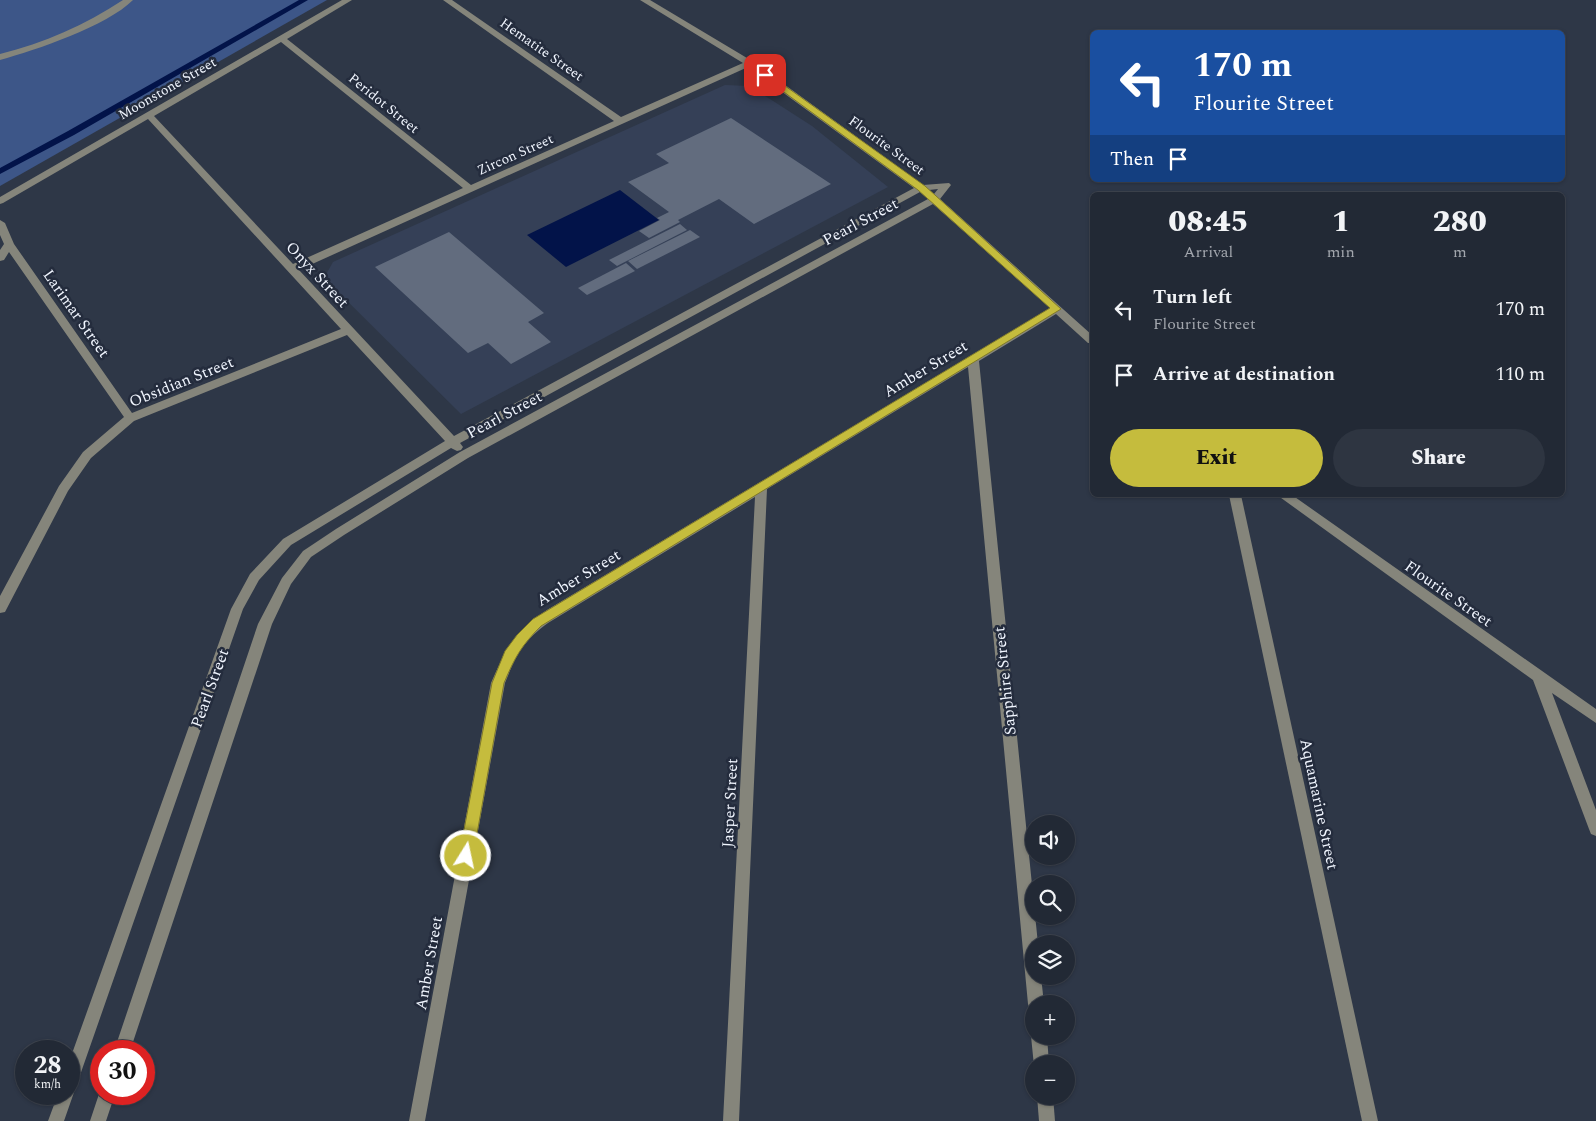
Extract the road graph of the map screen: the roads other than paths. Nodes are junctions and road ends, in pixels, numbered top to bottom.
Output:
1 (129, 0) edge
2 (348, 0) edge
3 (447, 0) edge
4 (644, 0) edge
5 (282, 38) junction
6 (0, 57) edge
7 (749, 63) junction
8 (149, 114) junction
9 (620, 121) junction
10 (922, 188) junction
11 (470, 189) junction
12 (934, 200) junction
13 (0, 201) edge
14 (0, 223) edge
15 (9, 244) junction
16 (0, 258) edge
17 (292, 269) junction
18 (1056, 309) junction
19 (349, 330) junction
20 (1090, 338) edge
21 (973, 359) junction
22 (130, 418) junction
23 (452, 442) junction
24 (464, 455) junction
25 (762, 487) junction
26 (1235, 497) edge
27 (1286, 497) edge
28 (0, 608) edge
29 (1539, 677) junction
30 (1596, 717) edge
31 (1596, 829) edge
32 (1035, 995) edge
33 (126, 1040) edge
34 (80, 1054) edge
35 (62, 1105) edge
36 (104, 1105) edge
37 (1046, 1105) edge
38 (56, 1121) edge
39 (98, 1121) edge
40 (417, 1121) edge
41 (730, 1121) edge
42 (1047, 1121) edge
43 (1370, 1121) edge

1 - 6 street
2 - 5 street, Moonstone Street
3 - 9 street, Hematite Street
4 - 7 street, Flourite Street
5 - 8 street, Moonstone Street
5 - 11 street, Peridot Street
7 - 9 street, Zircon Street
7 - 10 street, Flourite Street
8 - 13 street, Moonstone Street
8 - 17 street, Onyx Street
9 - 11 street, Zircon Street
10 - 12 street, Flourite Street
10 - 12 street, Pearl Street
10 - 23 street, Pearl Street
11 - 17 street, Zircon Street
12 - 18 street, Flourite Street
12 - 24 street, Pearl Street
14 - 15 street, Larimar Street
15 - 16 street
15 - 22 street, Larimar Street
17 - 19 street, Onyx Street
18 - 20 street, Flourite Street
18 - 21 street, Amber Street
19 - 22 street, Obsidian Street
19 - 23 street, Onyx Street
21 - 25 street, Amber Street
21 - 32 street, Sapphire Street
22 - 28 street, Obsidian Street
23 - 24 street, Onyx Street
23 - 34 street, Pearl Street
24 - 33 street, Pearl Street
25 - 40 street, Amber Street
25 - 41 street, Jasper Street
26 - 43 street, Aquamarine Street
27 - 29 street, Flourite Street
29 - 30 street, Flourite Street
29 - 31 street
35 - 38 street
36 - 39 street
37 - 42 street

